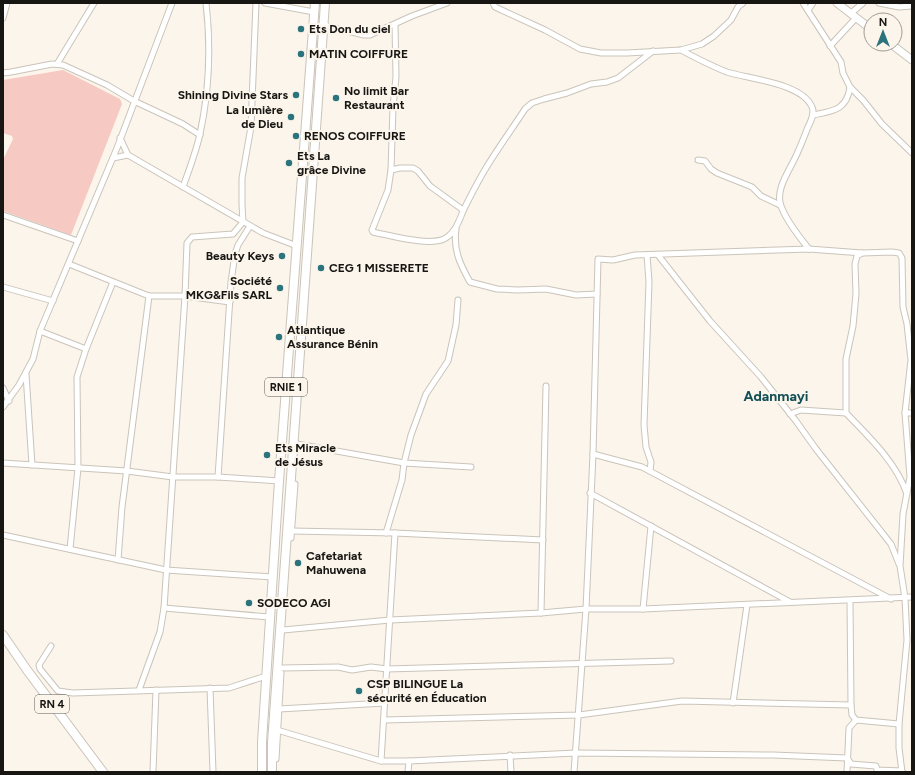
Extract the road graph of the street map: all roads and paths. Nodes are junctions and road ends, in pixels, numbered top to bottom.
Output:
1 (7, 3) edge
2 (94, 3) edge
3 (172, 3) edge
4 (206, 3) edge
5 (256, 3) edge
6 (265, 3) edge
7 (315, 3) edge
8 (325, 3) edge
9 (329, 3) edge
10 (446, 3) edge
11 (493, 3) edge
12 (743, 3) edge
13 (803, 3) edge
14 (813, 3) edge
15 (837, 3) edge
16 (863, 3) edge
17 (879, 3) edge
18 (912, 6) edge
19 (808, 10) junction
20 (314, 12) junction
21 (853, 16) junction
22 (3, 18) edge
23 (325, 24) junction
24 (395, 24) junction
25 (863, 24) edge
26 (830, 46) junction
27 (681, 50) junction
28 (653, 51) junction
29 (902, 52) edge
30 (912, 60) edge
31 (57, 64) junction
32 (3, 73) edge
33 (850, 87) junction
34 (134, 102) junction
35 (813, 115) junction
36 (200, 135) junction
37 (120, 138) junction
38 (912, 153) edge
39 (128, 155) junction
40 (113, 158) junction
41 (698, 160) dead end
42 (391, 170) junction
43 (184, 187) junction
44 (780, 205) junction
45 (463, 210) junction
46 (3, 215) edge
47 (243, 222) junction
48 (250, 226) junction
49 (456, 227) junction
50 (78, 241) junction
51 (297, 246) junction
52 (809, 249) junction
53 (862, 253) junction
54 (647, 255) junction
55 (658, 255) junction
56 (69, 264) junction
57 (113, 282) junction
58 (3, 287) edge
59 (597, 294) junction
60 (149, 296) junction
61 (185, 296) junction
62 (458, 300) dead end
63 (53, 301) junction
64 (230, 302) junction
65 (40, 331) junction
66 (86, 349) junction
67 (26, 372) junction
68 (546, 386) dead end
69 (3, 388) edge
70 (9, 401) junction
71 (3, 407) edge
72 (846, 413) junction
73 (905, 413) junction
74 (912, 413) edge
75 (790, 414) junction
76 (297, 444) junction
77 (593, 454) junction
78 (3, 463) edge
79 (404, 463) junction
80 (32, 464) junction
81 (471, 467) dead end
82 (78, 468) junction
83 (127, 471) junction
84 (650, 471) junction
85 (173, 477) junction
86 (218, 477) junction
87 (279, 481) junction
88 (590, 493) junction
89 (907, 494) junction
90 (651, 526) junction
91 (291, 531) junction
92 (386, 533) junction
93 (395, 533) junction
94 (3, 535) edge
95 (543, 540) junction
96 (70, 549) junction
97 (118, 560) junction
98 (900, 566) junction
99 (166, 570) junction
100 (272, 577) junction
101 (905, 598) junction
102 (912, 598) edge
103 (891, 599) junction
104 (850, 601) junction
105 (791, 602) junction
106 (747, 605) junction
107 (164, 608) junction
108 (643, 609) junction
109 (586, 610) junction
110 (541, 613) junction
111 (269, 617) junction
112 (390, 620) junction
113 (283, 630) junction
114 (3, 635) edge
115 (51, 646) dead end
116 (671, 661) dead end
117 (582, 663) junction
118 (281, 668) junction
119 (387, 669) junction
120 (266, 676) junction
121 (210, 688) junction
122 (139, 690) junction
123 (156, 690) junction
124 (385, 703) junction
125 (733, 703) junction
126 (851, 705) junction
127 (279, 709) junction
128 (578, 715) junction
129 (384, 720) junction
130 (856, 720) junction
131 (899, 724) junction
132 (277, 730) junction
133 (576, 753) junction
134 (510, 756) junction
135 (847, 758) junction
136 (381, 761) junction
137 (409, 761) junction
138 (103, 772) edge
139 (153, 772) edge
140 (213, 772) edge
141 (262, 772) edge
142 (272, 772) edge
143 (275, 772) edge
144 (408, 772) edge
145 (511, 772) edge
146 (574, 772) edge
147 (847, 772) edge
148 (902, 772) edge

1 - 22 street
2 - 31 street
3 - 34 street
4 - 36 street
5 - 47 street
6 - 20 street
7 - 20 main road, RNIE 1
8 - 23 main road, RNIE 1
9 - 23 street
10 - 24 street
11 - 28 street
12 - 27 street
13 - 19 street
14 - 19 street
15 - 21 main road
16 - 21 street
17 - 18 street
19 - 26 street
20 - 51 main road, RNIE 1
21 - 25 main road
21 - 26 street
23 - 24 street
23 - 76 street
23 - 142 main road, RNIE 1
24 - 42 street
26 - 33 street
27 - 28 street
27 - 35 street
28 - 45 street
29 - 30 main road
31 - 32 street
31 - 34 street
33 - 35 street
33 - 38 street
34 - 36 street
34 - 37 street
35 - 44 street
36 - 43 street
37 - 39 street
37 - 40 street
39 - 40 street
39 - 43 street
40 - 50 street
41 - 44 street
42 - 45 street
42 - 49 street
43 - 47 street
44 - 52 street
45 - 49 street
46 - 50 street
47 - 48 street
47 - 61 street
48 - 51 street
48 - 64 street
49 - 59 street
50 - 56 street
51 - 87 main road, RNIE 1
52 - 53 street
52 - 55 street
53 - 72 street
53 - 73 street
54 - 55 street
54 - 59 street
54 - 84 street
55 - 75 street
56 - 57 street
56 - 63 street
57 - 60 street
57 - 66 street
58 - 63 street
59 - 77 street
60 - 61 street
60 - 83 street
61 - 64 street
61 - 85 street
62 - 79 street
63 - 65 street
64 - 86 street
65 - 66 street
65 - 67 street
66 - 82 street
67 - 70 street
67 - 80 street
68 - 95 street
69 - 70 street
70 - 71 street
72 - 75 street
72 - 89 street
73 - 74 street
73 - 89 street
75 - 98 street
76 - 79 street
76 - 91 street
77 - 84 street
77 - 88 street
78 - 80 street
79 - 81 street
79 - 92 street
80 - 82 street
82 - 83 street
82 - 96 street
83 - 85 street
83 - 97 street
84 - 103 street
85 - 86 street
85 - 99 street
86 - 87 street
87 - 100 main road, RNIE 1
88 - 90 street
88 - 109 street
89 - 98 street
90 - 105 street
90 - 108 street
91 - 92 street
91 - 113 street
92 - 93 street
93 - 95 street
93 - 112 street
94 - 96 street
95 - 110 street
96 - 97 street
97 - 99 street
98 - 101 street
99 - 100 street
99 - 107 street
100 - 111 main road, RNIE 1
101 - 102 street
101 - 103 street
101 - 131 street
103 - 104 street
104 - 105 street
104 - 126 street
105 - 106 street
106 - 108 street
106 - 125 street
107 - 111 street
107 - 122 street
108 - 109 street
109 - 110 street
109 - 117 street
110 - 112 street
111 - 120 main road, RNIE 1
112 - 113 street
112 - 119 street
113 - 118 street
114 - 138 main road, RN 4
115 - 122 street
116 - 117 street
117 - 119 street
117 - 128 street
118 - 119 street
118 - 127 street
119 - 124 street
120 - 121 street
120 - 141 main road, RNIE 1
121 - 123 street
121 - 140 street
122 - 123 street
123 - 139 street
124 - 127 street
124 - 129 street
125 - 126 street
125 - 128 street
126 - 130 street
127 - 132 street
128 - 129 street
128 - 133 street
129 - 136 street
130 - 131 street
130 - 135 street
131 - 148 street
132 - 136 street
132 - 143 street
133 - 134 street
133 - 135 street
133 - 146 street
134 - 137 street
134 - 145 street
135 - 147 street
135 - 148 street
136 - 137 street
137 - 144 street

